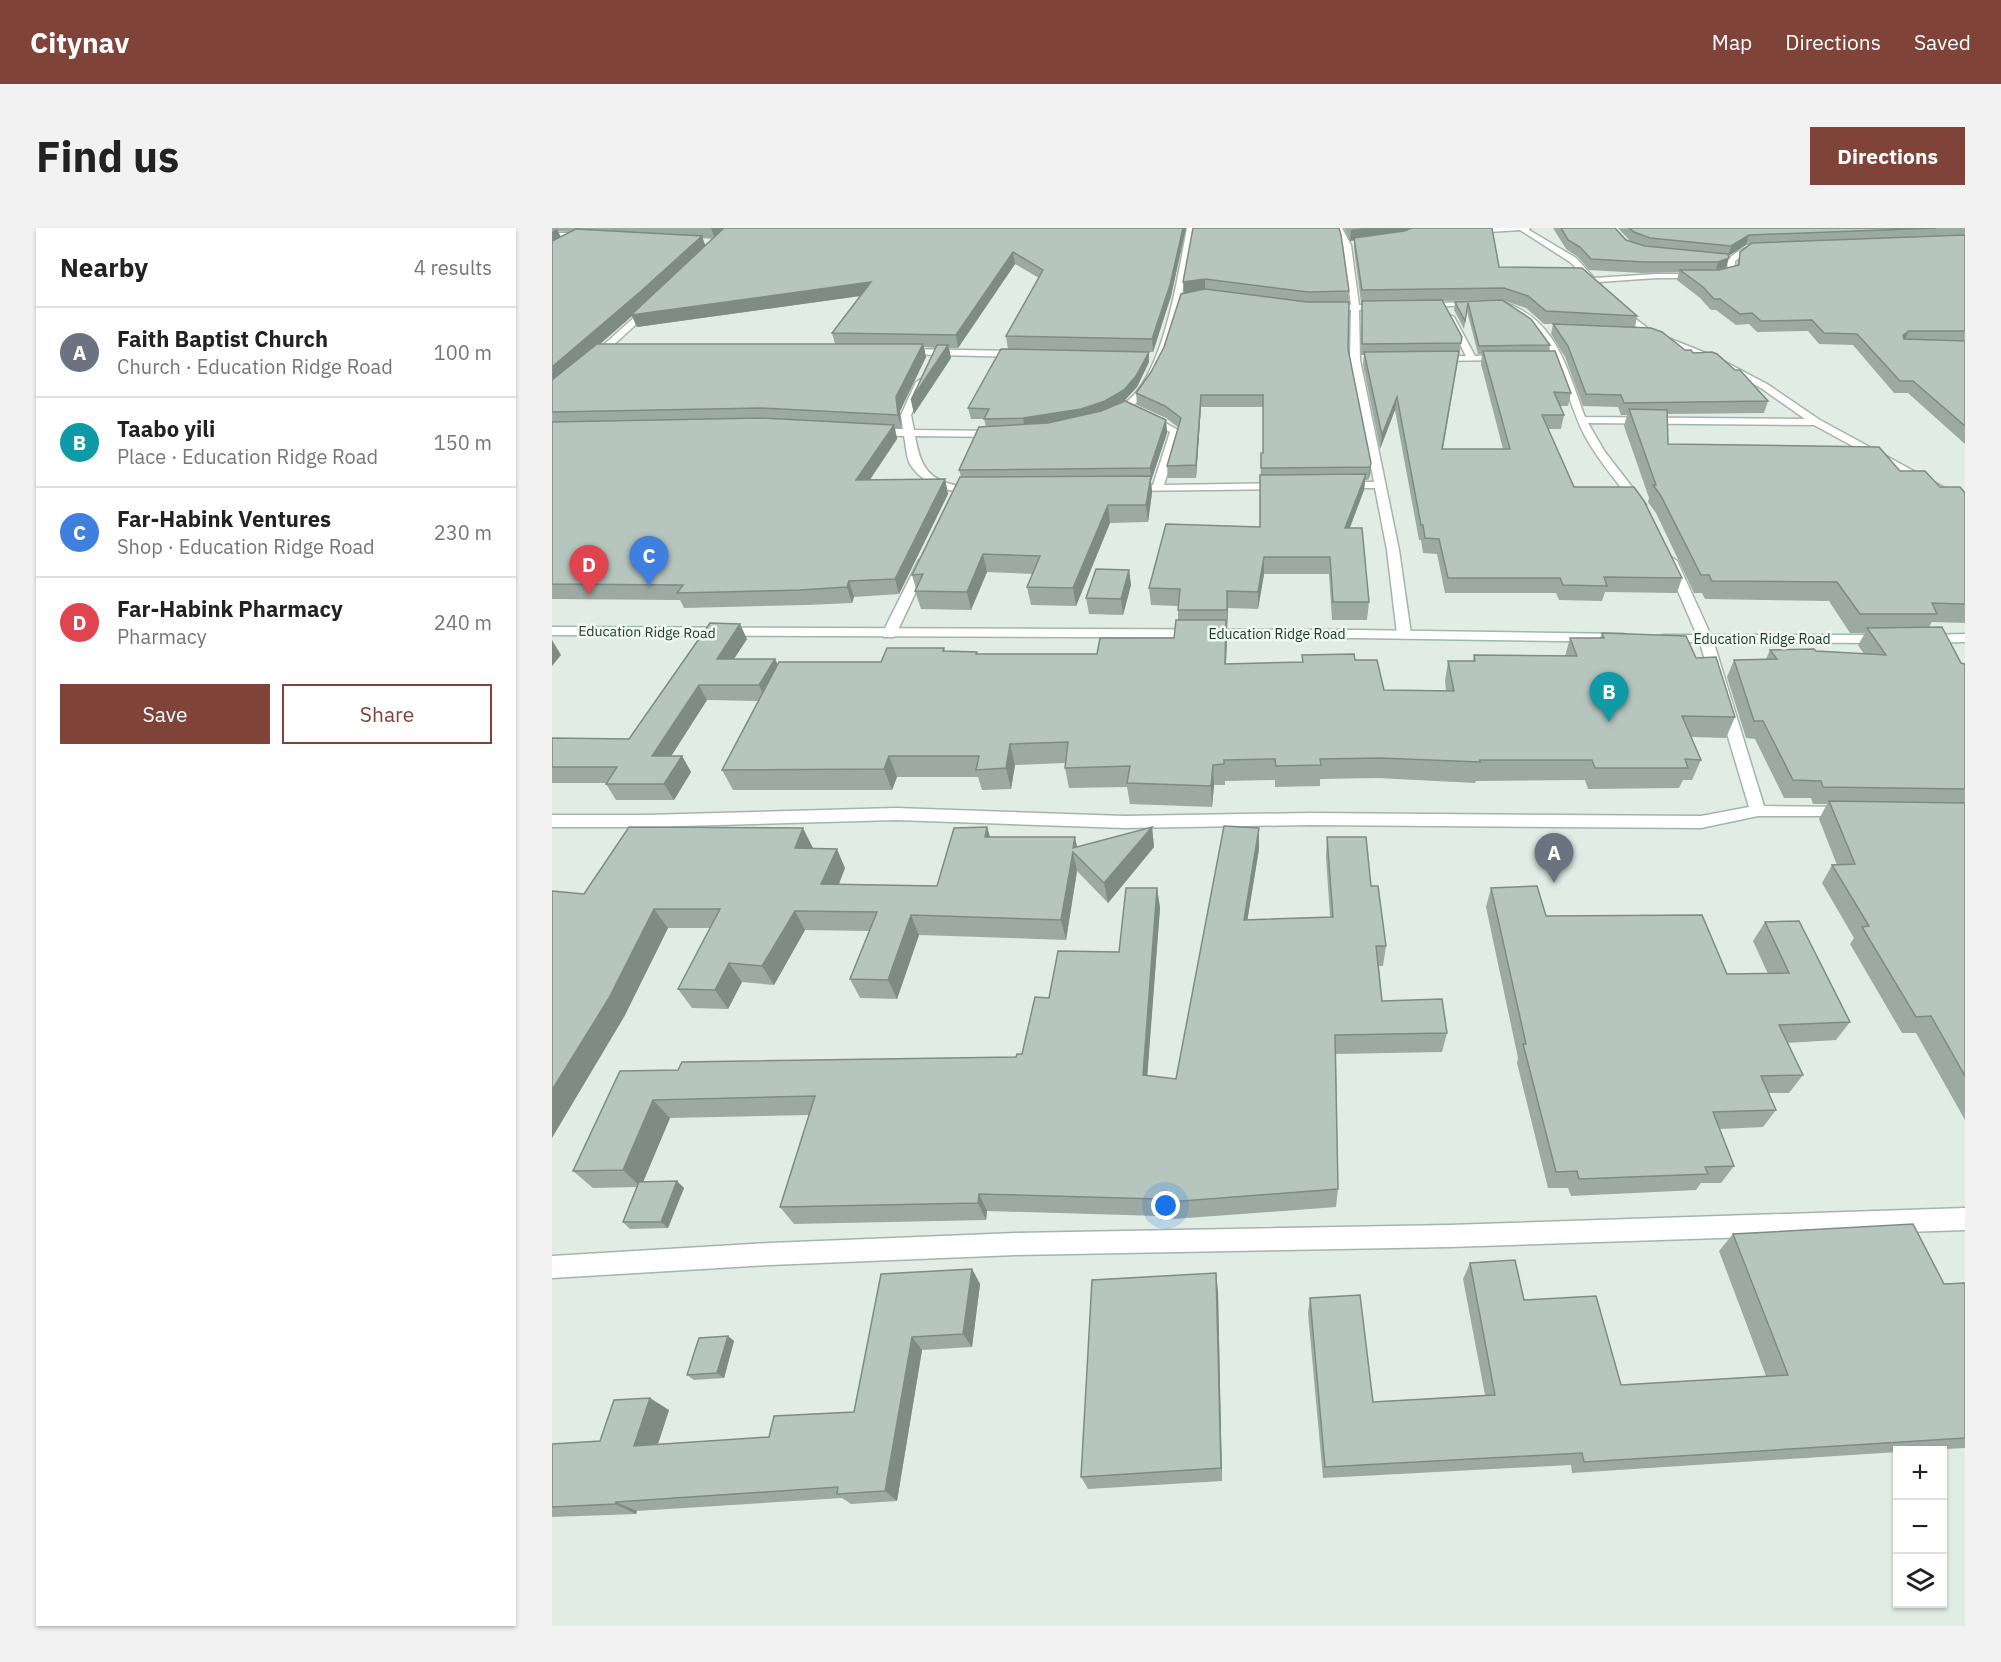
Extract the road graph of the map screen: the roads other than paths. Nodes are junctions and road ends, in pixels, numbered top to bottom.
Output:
1 (1190, 228) edge
2 (1339, 228) edge
3 (1450, 228) edge
4 (1521, 228) edge
5 (1527, 228) edge
6 (593, 232) edge
7 (552, 235) edge
8 (581, 235) junction
9 (562, 246) edge
10 (1776, 248) edge
11 (1720, 259) edge
12 (1731, 260) junction
13 (1593, 280) junction
14 (1185, 299) edge
15 (658, 300) edge
16 (1175, 301) junction
17 (1444, 304) junction
18 (1316, 308) edge
19 (1355, 308) junction
20 (1638, 333) edge
21 (1650, 334) junction
22 (601, 352) junction
23 (613, 352) edge
24 (891, 352) edge
25 (936, 353) junction
26 (1030, 354) edge
27 (1147, 357) edge
28 (1159, 357) junction
29 (1472, 358) junction
30 (1515, 358) edge
31 (1425, 359) edge
32 (1355, 360) junction
33 (1367, 360) edge
34 (931, 363) edge
35 (585, 366) edge
36 (926, 373) edge
37 (1126, 408) junction
38 (1100, 420) edge
39 (1581, 420) junction
40 (1816, 423) junction
41 (867, 431) edge
42 (1007, 433) edge
43 (910, 434) junction
44 (1299, 485) edge
45 (1322, 485) edge
46 (1380, 485) junction
47 (992, 489) edge
48 (1113, 489) edge
49 (1156, 489) junction
50 (1965, 504) edge
51 (1647, 514) edge
52 (1664, 545) edge
53 (928, 551) edge
54 (552, 631) edge
55 (890, 634) junction
56 (1404, 634) junction
57 (1965, 638) edge
58 (1706, 640) junction
59 (1758, 811) junction
60 (1862, 812) edge
61 (552, 821) edge
62 (1965, 1219) edge
63 (552, 1268) edge

1 - 16 street
2 - 19 street
3 - 4 street
4 - 5 street
4 - 13 street
6 - 8 street
7 - 8 street
8 - 9 street
10 - 12 street
11 - 12 street
12 - 13 street
13 - 21 street
14 - 16 street
15 - 22 street
16 - 28 street
17 - 19 street
17 - 29 street
17 - 39 street
18 - 19 street
19 - 32 street
20 - 21 street
21 - 40 street
22 - 23 street
22 - 35 street
24 - 25 street
25 - 26 street
25 - 34 street
27 - 28 street
28 - 37 street
29 - 30 street
29 - 31 street
32 - 33 street
32 - 46 street
36 - 43 street
37 - 38 street
37 - 49 street
39 - 40 street
39 - 51 street
40 - 50 street
41 - 43 street
42 - 43 street
43 - 47 street
44 - 49 street
45 - 46 street
46 - 56 street
48 - 49 street
52 - 58 street
53 - 55 street
54 - 55 street, Education Ridge Road
55 - 56 street, Education Ridge Road
56 - 58 street, Education Ridge Road
57 - 58 street, Education Ridge Road
58 - 59 street
59 - 60 street
59 - 61 street
62 - 63 street

